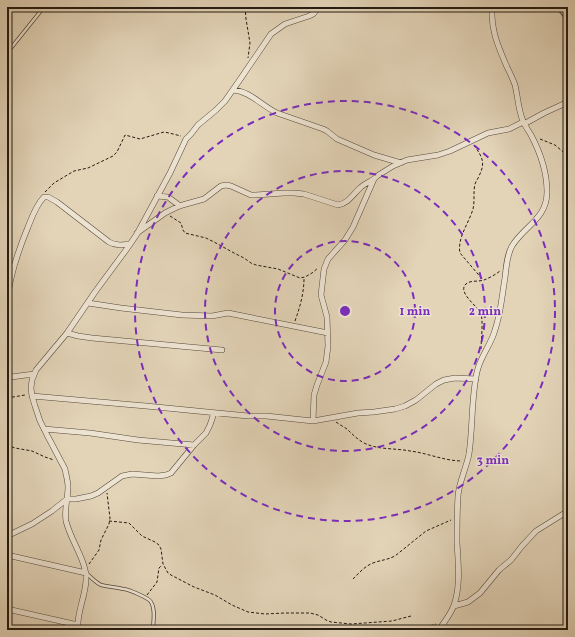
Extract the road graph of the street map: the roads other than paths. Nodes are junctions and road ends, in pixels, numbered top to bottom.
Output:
1 (44, 7) edge
2 (319, 7) edge
3 (492, 7) edge
4 (560, 7) edge
5 (567, 13) edge
6 (7, 53) edge
7 (233, 90) junction
8 (568, 102) edge
9 (524, 123) junction
10 (401, 163) junction
11 (374, 179) junction
12 (157, 196) junction
13 (180, 206) junction
14 (137, 234) junction
15 (130, 244) junction
16 (7, 301) edge
17 (88, 303) junction
18 (67, 333) junction
19 (328, 333) junction
20 (222, 350) dead end
21 (34, 374) junction
22 (7, 376) edge
23 (476, 379) junction
24 (32, 395) junction
25 (214, 413) junction
26 (313, 421) junction
27 (44, 429) junction
28 (194, 444) junction
29 (67, 499) junction
30 (568, 511) edge
31 (7, 536) edge
32 (7, 555) edge
33 (86, 571) junction
34 (454, 606) junction
35 (7, 609) edge
36 (78, 628) edge
37 (153, 630) edge
38 (439, 630) edge

1 - 6 lane
2 - 7 street
3 - 9 street
4 - 5 street
7 - 10 street
7 - 12 street
8 - 9 street
9 - 10 street
9 - 23 street
10 - 11 street
11 - 13 street
11 - 19 street
12 - 13 street
12 - 14 street
13 - 14 street
14 - 15 street
15 - 16 street
15 - 17 street
17 - 18 street
17 - 19 street
18 - 20 street
18 - 21 street
19 - 26 street
21 - 22 street
21 - 24 street
23 - 26 street
23 - 34 street
24 - 25 street
24 - 27 street
25 - 26 street
25 - 28 street
27 - 28 street
27 - 29 street
28 - 29 street
29 - 31 street
29 - 33 street
30 - 34 street
32 - 33 street
33 - 36 street
33 - 37 lane
34 - 38 street
35 - 36 street

